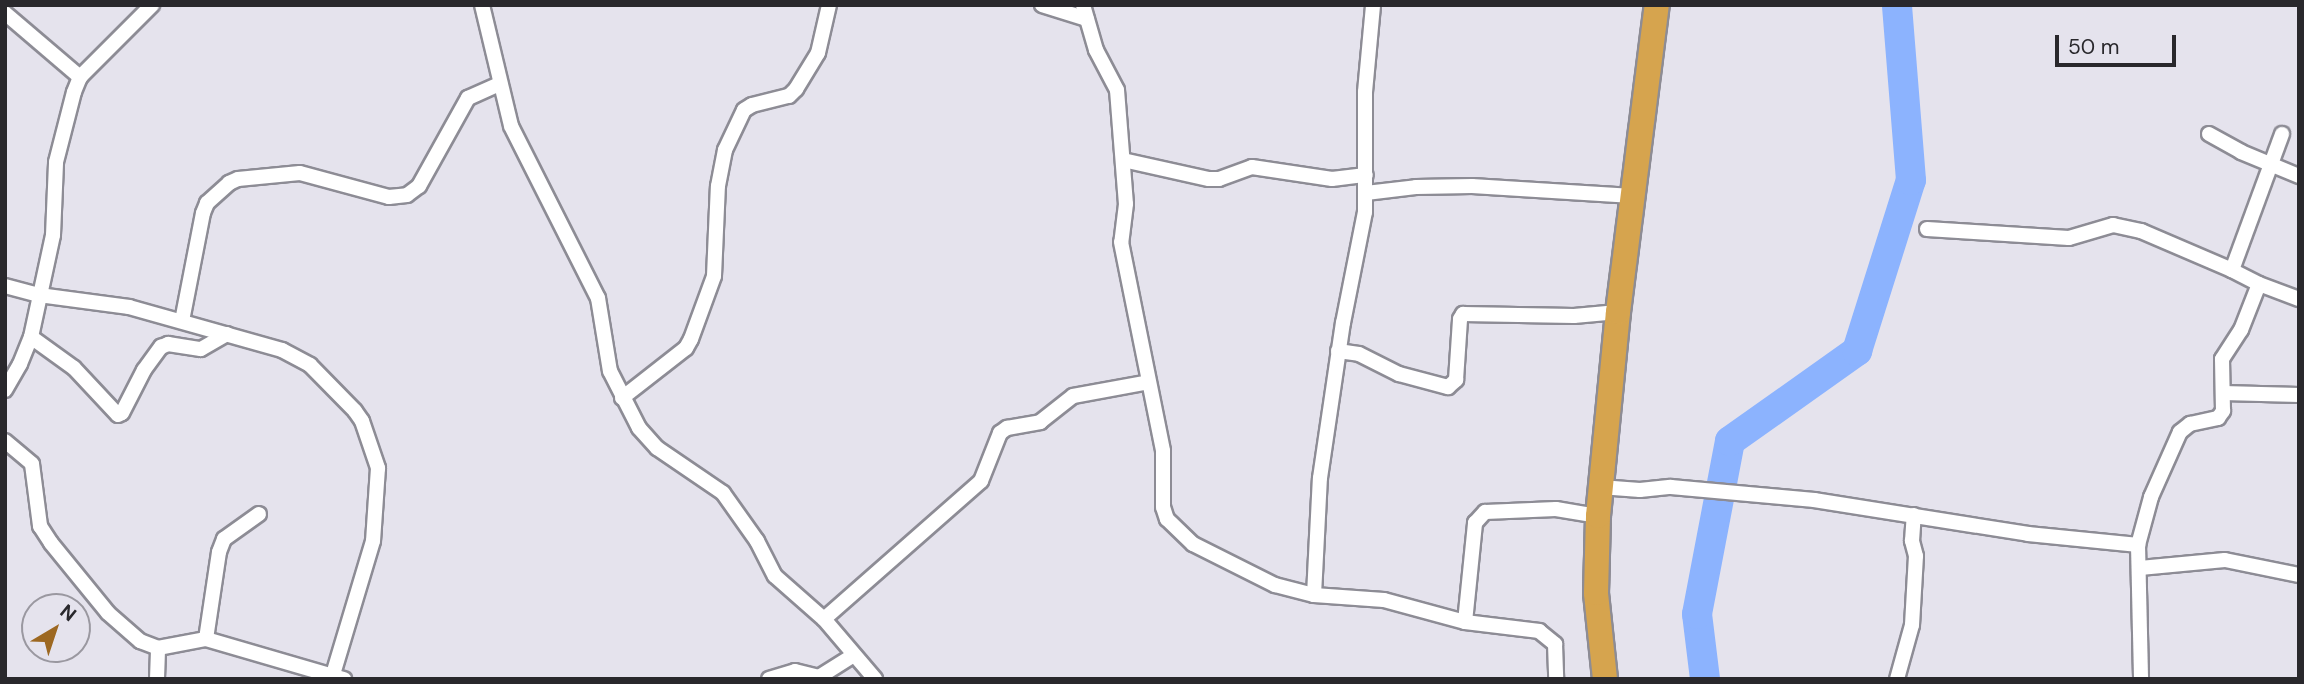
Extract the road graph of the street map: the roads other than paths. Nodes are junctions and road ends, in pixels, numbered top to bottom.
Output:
1 (152, 5) edge
2 (482, 5) edge
3 (829, 5) edge
4 (1042, 5) edge
5 (1373, 5) edge
6 (1657, 5) edge
7 (1085, 12) edge
8 (5, 13) edge
9 (80, 78) junction
10 (499, 84) junction
11 (2209, 134) dead end
12 (2282, 134) dead end
13 (1124, 160) junction
14 (2270, 163) junction
15 (1366, 175) junction
16 (2299, 176) edge
17 (1366, 193) junction
18 (1633, 196) junction
19 (1927, 229) dead end
20 (2232, 270) junction
21 (2259, 284) junction
22 (5, 286) edge
23 (40, 295) junction
24 (2299, 299) edge
25 (1618, 312) junction
26 (182, 321) junction
27 (228, 334) junction
28 (31, 337) junction
29 (1338, 351) junction
30 (1149, 382) junction
31 (5, 390) edge
32 (2223, 393) junction
33 (2299, 395) edge
34 (622, 398) junction
35 (5, 442) edge
36 (1600, 487) junction
37 (259, 514) dead end
38 (1914, 515) junction
39 (1598, 516) junction
40 (2138, 545) junction
41 (2140, 568) junction
42 (2299, 575) edge
43 (1314, 595) junction
44 (824, 619) junction
45 (1465, 622) junction
46 (206, 639) junction
47 (158, 648) junction
48 (854, 655) junction
49 (338, 676) edge
50 (157, 679) edge
51 (769, 679) edge
52 (875, 679) edge
53 (1556, 679) edge
54 (1605, 679) edge
55 (1897, 679) edge
56 (2141, 679) edge

1 - 9 street
2 - 10 street
3 - 34 street
4 - 7 street
5 - 15 street
6 - 18 highway
7 - 13 street
8 - 9 street
9 - 23 street
10 - 26 street
10 - 34 street
11 - 14 street
12 - 14 street
13 - 15 street
13 - 30 street
14 - 16 street
14 - 20 street
15 - 17 street
17 - 18 street
17 - 29 street
18 - 25 highway
19 - 20 street
20 - 21 street
21 - 24 street
21 - 32 street
22 - 23 street
23 - 26 street
23 - 28 street
25 - 29 street
25 - 36 highway
26 - 27 street
27 - 28 street
27 - 49 street
28 - 31 street
29 - 43 street
30 - 43 street
30 - 44 street
32 - 33 street
32 - 40 street
34 - 44 street
35 - 47 street
36 - 38 street
36 - 39 highway
37 - 46 street
38 - 40 street
38 - 55 street
39 - 45 street
39 - 54 highway
40 - 41 street
41 - 42 street
41 - 56 street
43 - 45 street
44 - 48 street
45 - 53 street
46 - 47 street
46 - 49 street
47 - 50 street
48 - 51 street
48 - 52 street

